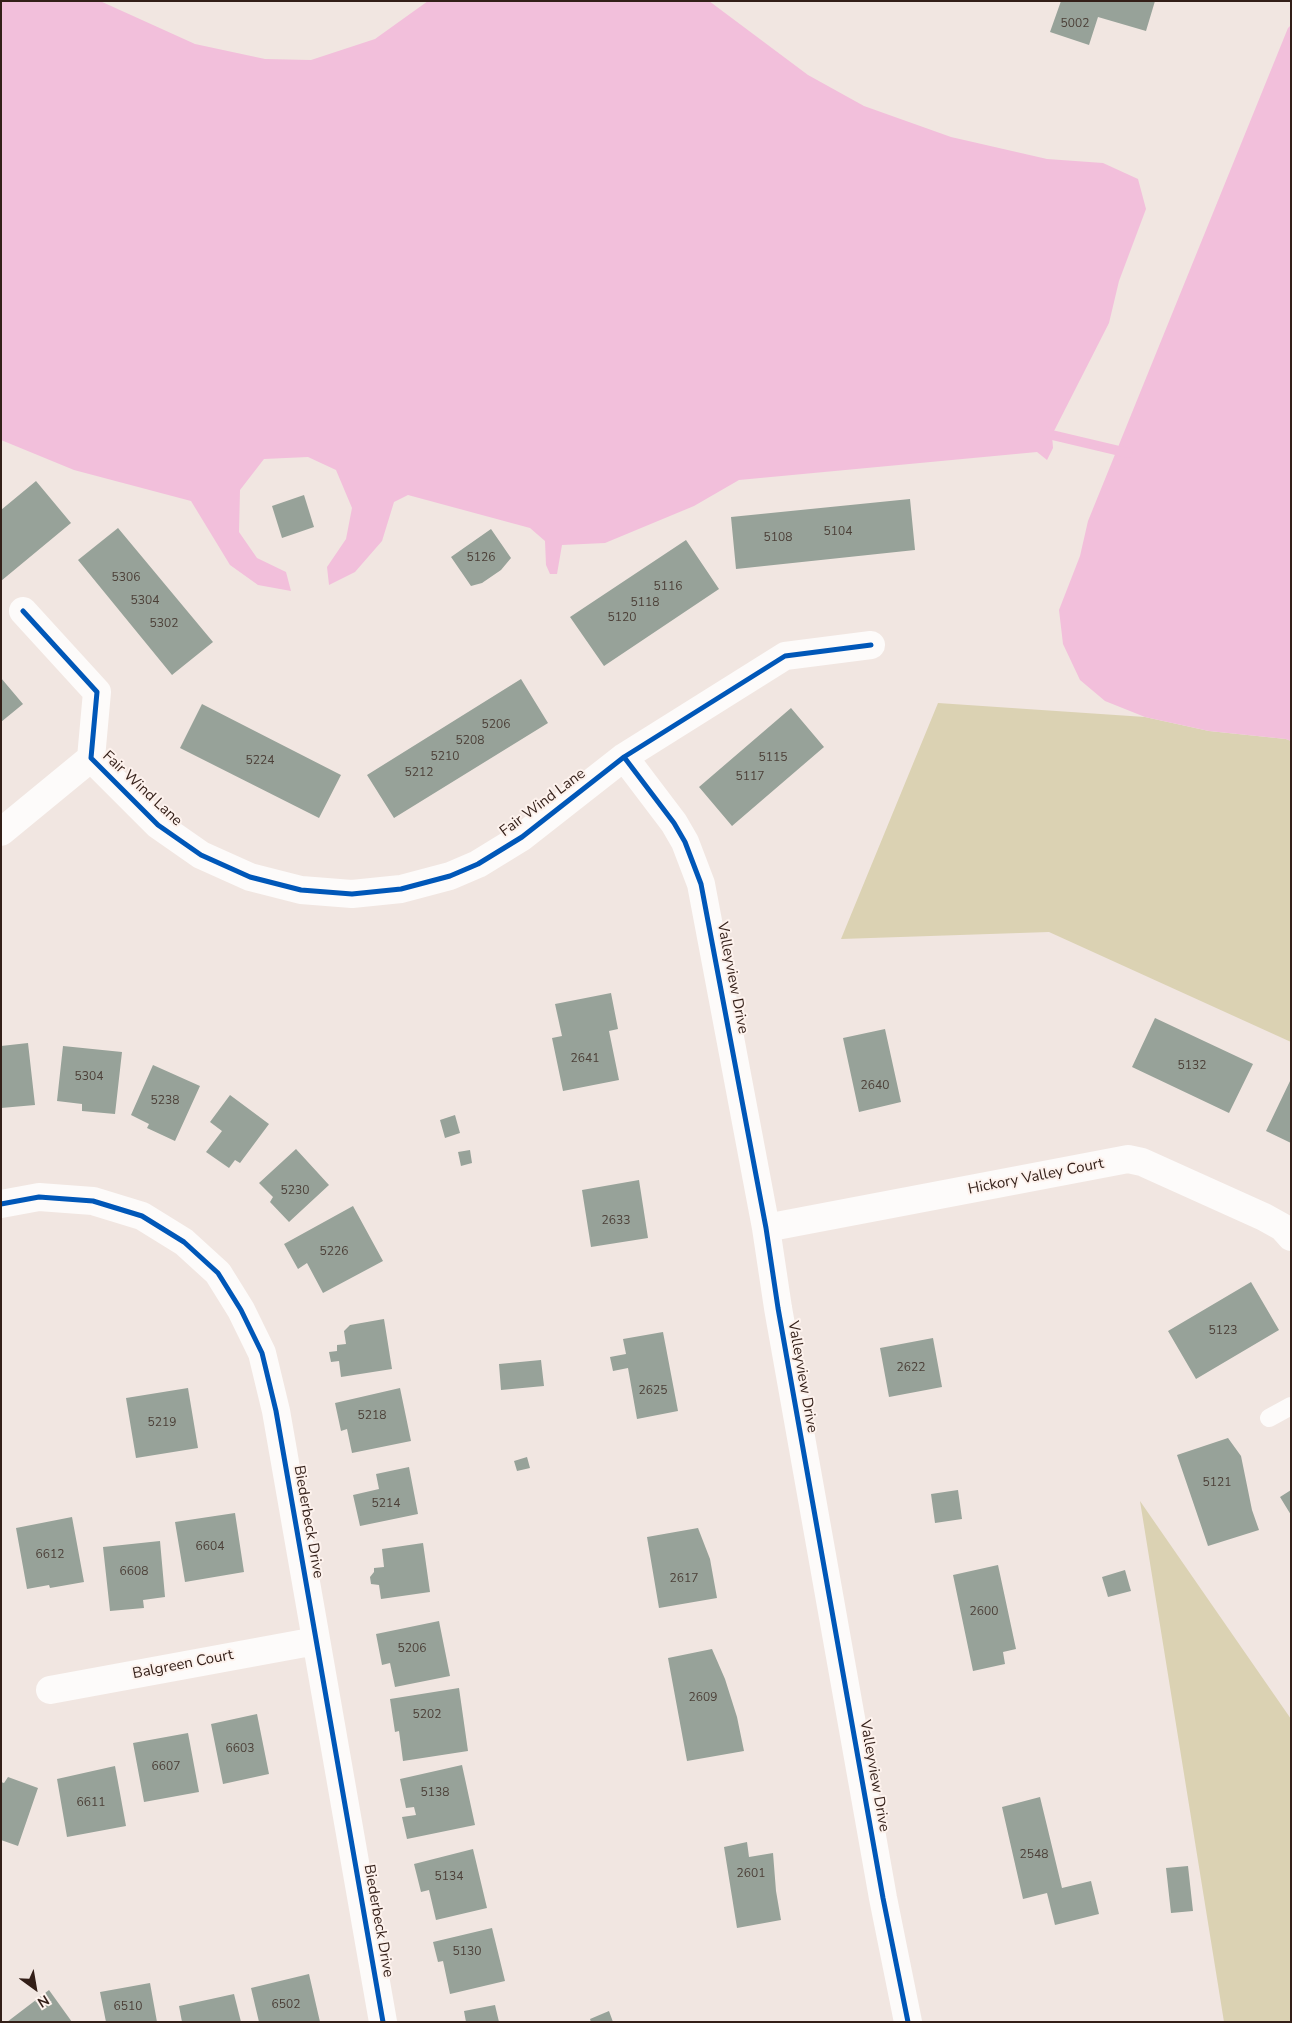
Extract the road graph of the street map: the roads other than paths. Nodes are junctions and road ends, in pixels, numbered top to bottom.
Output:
1 (23, 611) dead end
2 (871, 645) dead end
3 (624, 757) junction
4 (91, 758) junction
5 (1, 832) edge
6 (1, 1204) edge
7 (766, 1228) junction
8 (1291, 1237) edge
9 (1291, 1406) edge
10 (1269, 1418) dead end
11 (316, 1641) junction
12 (50, 1690) dead end
13 (383, 2022) edge
14 (908, 2022) edge

1 - 4 street, Fair Wind Lane
2 - 3 street, Fair Wind Lane
3 - 4 street, Fair Wind Lane
3 - 7 street, Valleyview Drive
4 - 5 street
6 - 11 street, Biederbeck Drive
7 - 8 street, Hickory Valley Court
7 - 14 street, Valleyview Drive
9 - 10 lane
11 - 12 street, Balgreen Court
11 - 13 street, Biederbeck Drive

